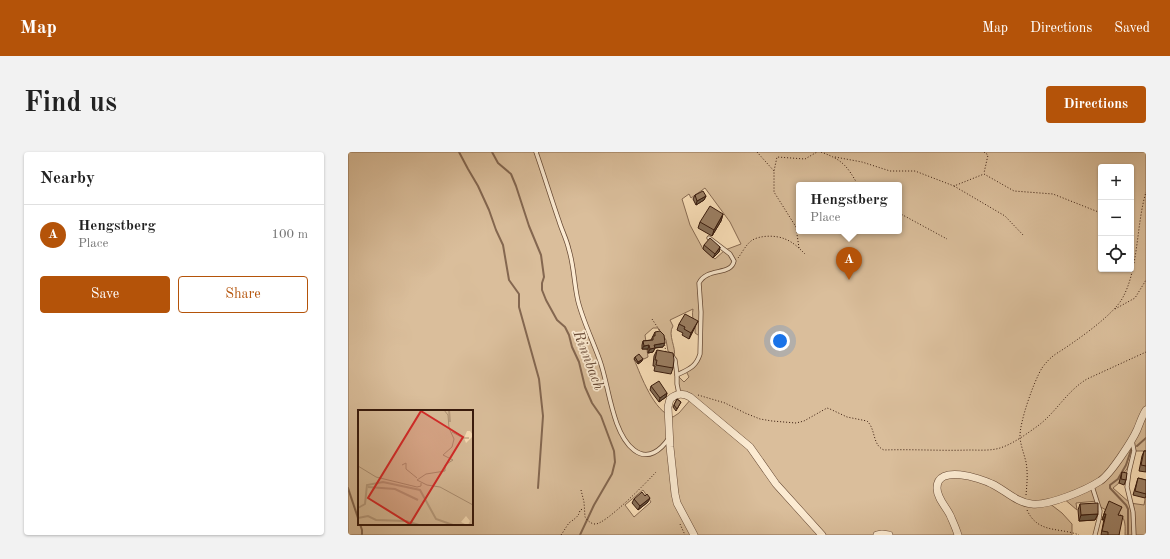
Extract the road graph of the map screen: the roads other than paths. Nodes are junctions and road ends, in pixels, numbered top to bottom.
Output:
1 (536, 152) edge
2 (709, 238) edge
3 (666, 353) edge
4 (677, 375) junction
5 (679, 394) junction
6 (1146, 410) edge
7 (669, 438) junction
8 (1132, 440) junction
9 (1092, 486) junction
10 (694, 535) edge
11 (822, 535) edge
12 (877, 535) edge
13 (889, 535) edge
14 (958, 535) edge
15 (1095, 535) edge
16 (1134, 535) edge

1 - 7 lane
2 - 4 lane
3 - 4 lane
4 - 5 lane
5 - 7 street
5 - 11 street
6 - 8 street
7 - 10 street
8 - 9 street
8 - 16 lane
9 - 14 street
9 - 15 lane
12 - 13 street

